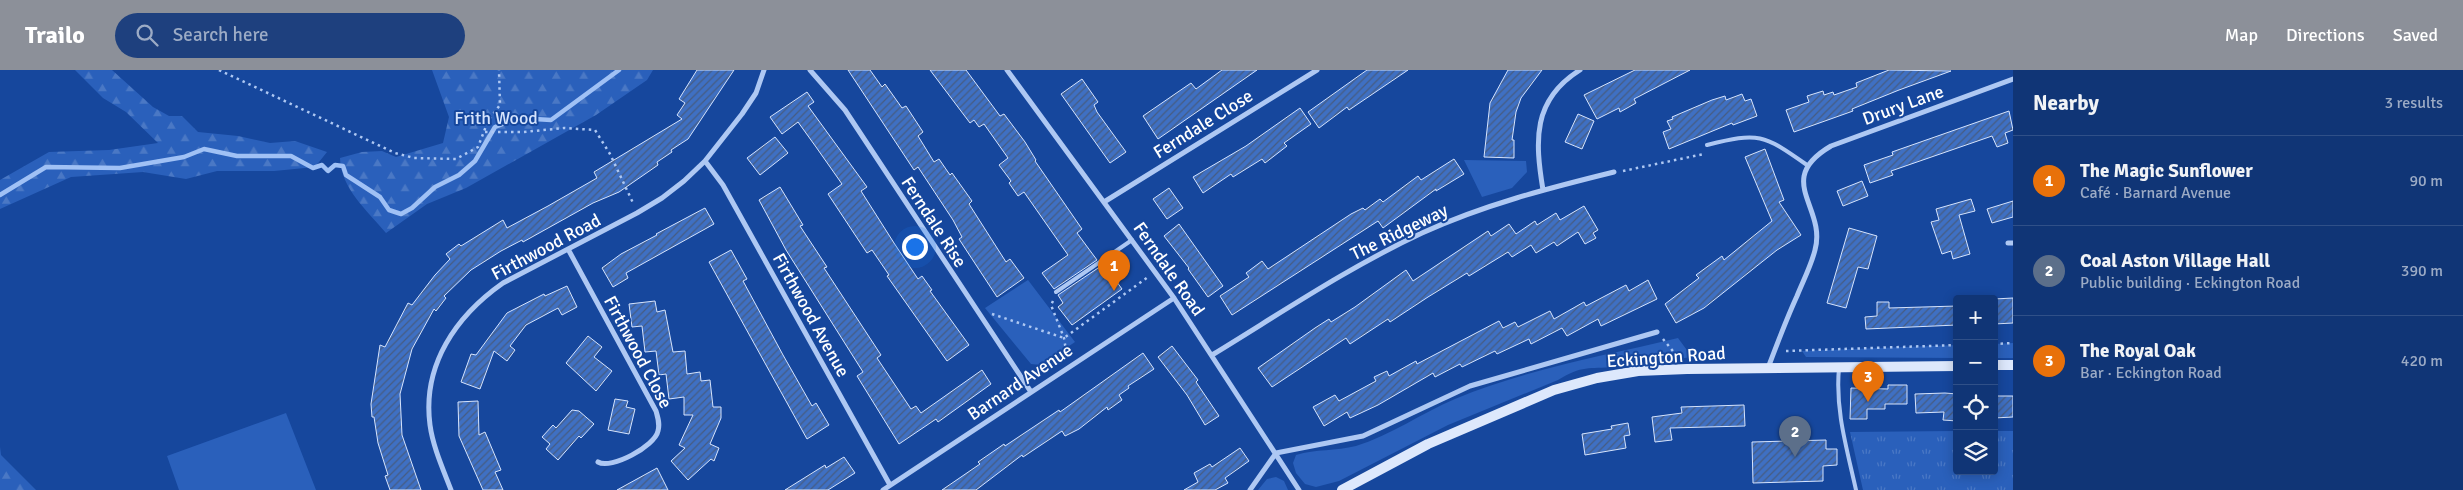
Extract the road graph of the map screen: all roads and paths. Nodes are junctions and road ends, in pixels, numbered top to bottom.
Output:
1 (219, 70) edge
2 (498, 70) edge
3 (764, 70) edge
4 (810, 70) edge
5 (1006, 70) edge
6 (1317, 70) edge
7 (1580, 70) edge
8 (2013, 79) edge
9 (485, 132) junction
10 (1707, 145) dead end
11 (1711, 153) dead end
12 (705, 161) junction
13 (1807, 165) junction
14 (1614, 172) joint
15 (1543, 190) junction
16 (1104, 202) junction
17 (637, 213) junction
18 (1132, 240) junction
19 (568, 249) junction
20 (1155, 272) junction
21 (1056, 292) joint
22 (1174, 298) junction
23 (974, 308) junction
24 (1657, 332) joint
25 (1064, 338) junction
26 (2013, 343) edge
27 (1998, 344) edge
28 (1953, 345) edge
29 (1774, 351) junction
30 (1212, 355) junction
31 (2013, 365) edge
32 (1953, 366) edge
33 (1998, 366) edge
34 (1068, 367) junction
35 (1768, 368) junction
36 (1839, 368) junction
37 (1687, 369) junction
38 (1031, 392) junction
39 (1276, 453) junction
40 (598, 462) dead end
41 (890, 486) junction
42 (451, 490) edge
43 (882, 490) edge
44 (1250, 490) edge
45 (1299, 490) edge
46 (1342, 490) edge
47 (1856, 490) edge

1 - 9 path
2 - 9 path
3 - 12 street, Firthwood Road
4 - 23 street, Ferndale Rise
5 - 16 street, Ferndale Road
6 - 16 street, Ferndale Close
7 - 15 street
8 - 13 street, Drury Lane
9 - 17 path
10 - 13 lane
11 - 14 path
12 - 17 street, Firthwood Road
12 - 41 street, Firthwood Avenue
13 - 29 street
14 - 15 street, The Ridgeway
15 - 30 street, The Ridgeway
16 - 18 street, Ferndale Road
17 - 19 street, Firthwood Road
18 - 20 street, Ferndale Road
18 - 21 lane
19 - 40 street, Firthwood Close
19 - 42 street, Firthwood Road
20 - 22 street, Ferndale Road
20 - 25 path
21 - 25 path
22 - 30 street, Ferndale Road
22 - 34 street, Barnard Avenue
23 - 25 path
23 - 38 street, Ferndale Rise
24 - 37 path
24 - 39 street, Eckington Road
25 - 34 path
26 - 27 path
28 - 29 path
29 - 35 street
30 - 39 street, Ferndale Road
31 - 33 main road
32 - 36 main road, Eckington Road
34 - 38 street, Barnard Avenue
35 - 36 main road, Eckington Road
35 - 37 main road, Eckington Road
36 - 47 lane
37 - 46 main road, Eckington Road
38 - 41 street, Barnard Avenue
39 - 44 street
39 - 45 street, Ferndale Road
41 - 43 street, Barnard Avenue

